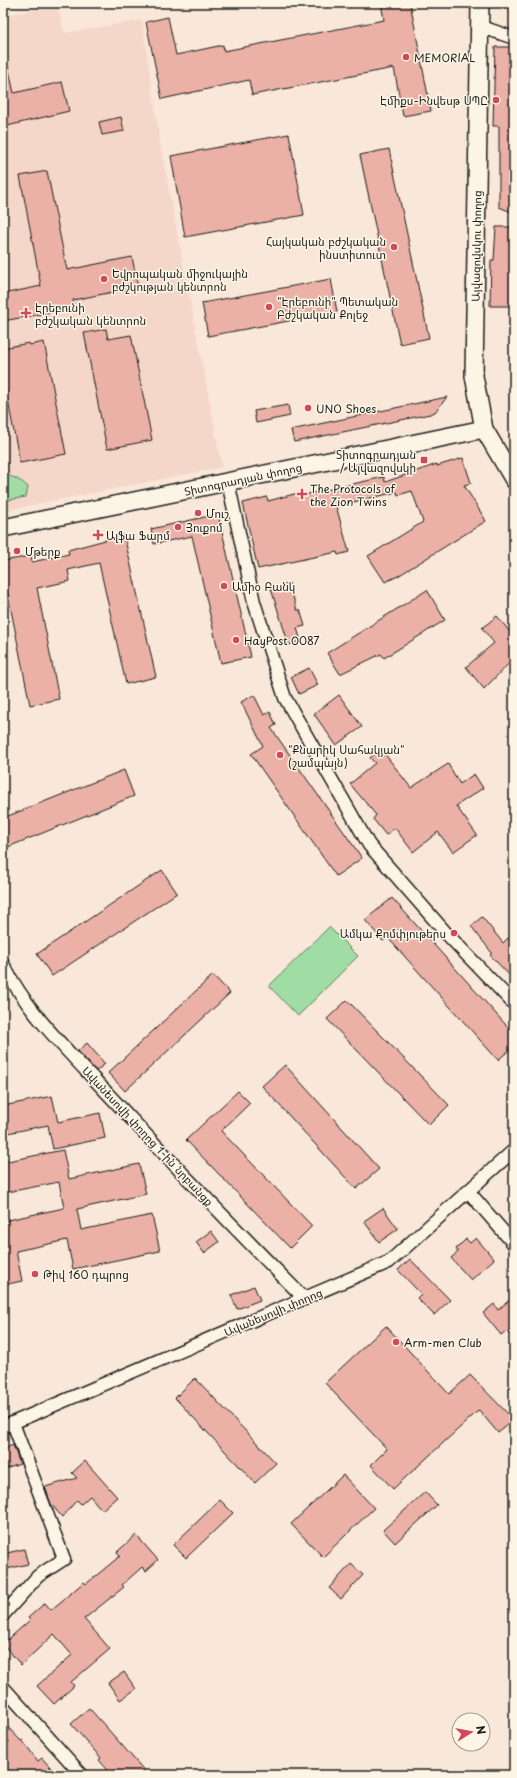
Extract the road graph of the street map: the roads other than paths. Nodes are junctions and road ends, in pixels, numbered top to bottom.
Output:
1 (480, 3) edge
2 (479, 26) junction
3 (514, 38) edge
4 (484, 429) junction
5 (514, 480) edge
6 (228, 482) junction
7 (3, 528) edge
8 (3, 964) edge
9 (514, 1004) edge
10 (514, 1150) edge
11 (469, 1192) junction
12 (514, 1244) edge
13 (305, 1299) junction
14 (8, 1425) edge
15 (3, 1615) edge
16 (3, 1687) edge
17 (82, 1775) edge

1 - 2 street, Այվազովսկու փողոց
2 - 3 street
2 - 4 street, Այվազովսկու փողոց
4 - 5 street, Այվազովսկու փողոց
4 - 6 street, Տիտոգրադյան փողոց
6 - 7 street, Տիտոգրադյան փողոց
6 - 9 street
8 - 13 street, Ավանեսովի փողոց 1-ին նրբանցք
10 - 11 street, Ավանեսովի փողոց
11 - 12 street
11 - 13 street, Ավանեսովի փողոց
13 - 14 street, Ավանեսովի փողոց
14 - 15 street
16 - 17 street

